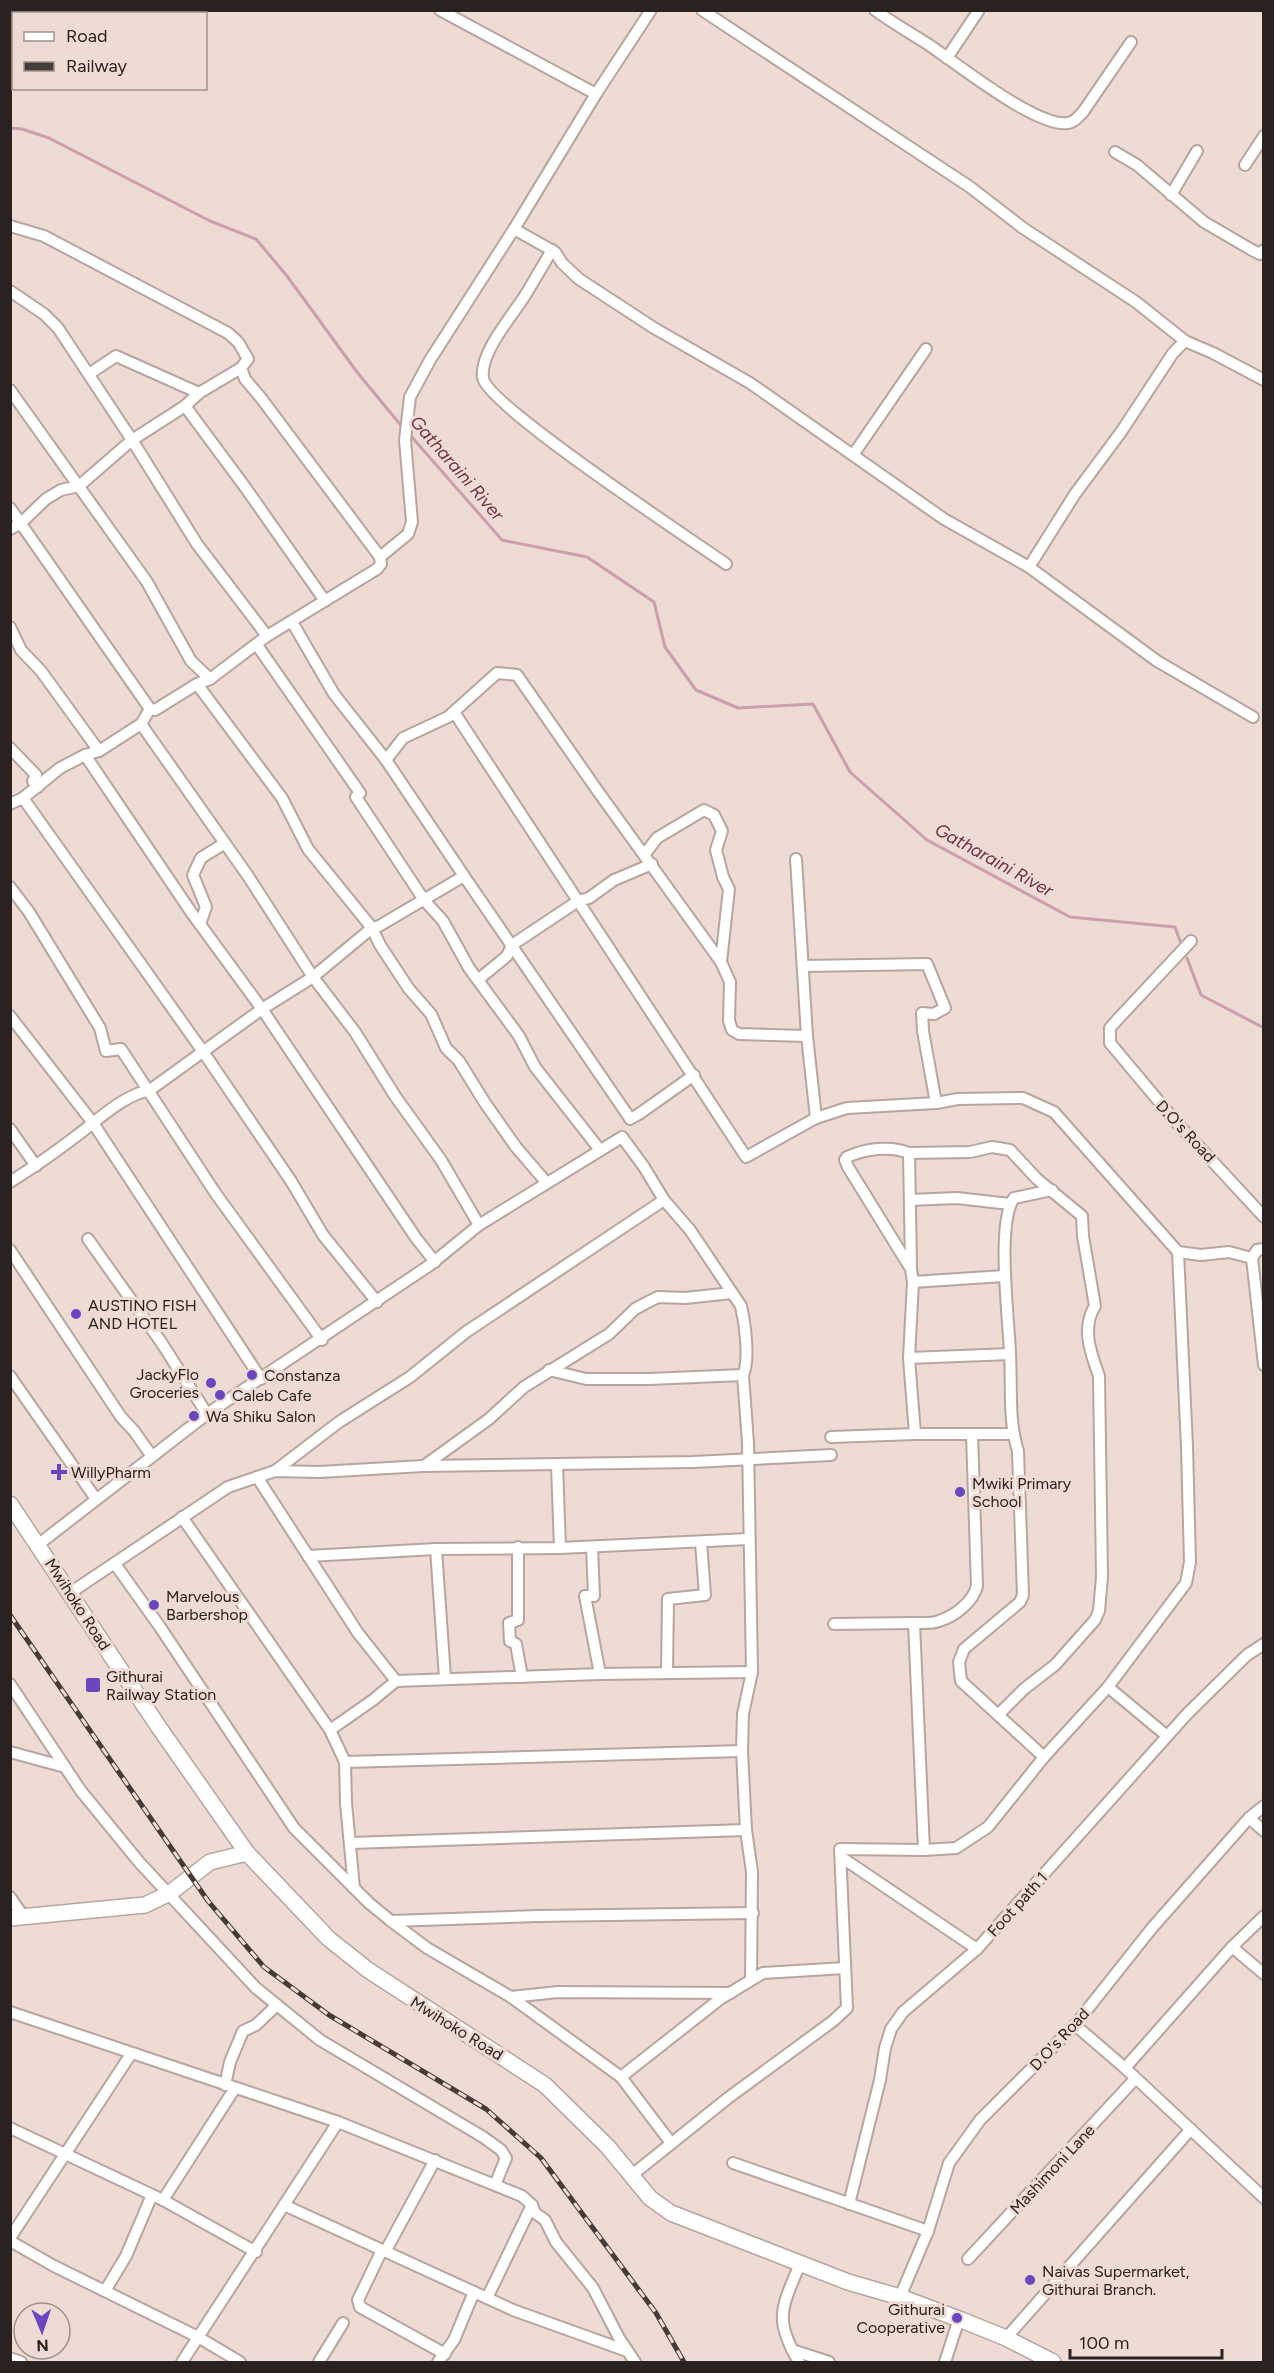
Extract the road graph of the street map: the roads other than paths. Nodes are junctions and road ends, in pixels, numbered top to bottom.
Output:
1 (651, 10) edge
2 (702, 10) edge
3 (875, 10) edge
4 (979, 10) edge
5 (446, 12) edge
6 (1131, 42) dead end
7 (947, 58) junction
8 (596, 94) junction
9 (1263, 135) edge
10 (1197, 151) dead end
11 (1115, 152) dead end
12 (1245, 165) dead end
13 (1171, 195) junction
14 (10, 226) edge
15 (514, 229) junction
16 (552, 250) junction
17 (1262, 253) edge
18 (10, 291) edge
19 (1185, 342) junction
20 (926, 348) dead end
21 (241, 368) junction
22 (89, 374) junction
23 (1263, 380) edge
24 (10, 390) edge
25 (199, 393) junction
26 (184, 406) junction
27 (132, 440) junction
28 (853, 454) junction
29 (79, 486) junction
30 (10, 508) edge
31 (21, 523) junction
32 (10, 529) edge
33 (380, 557) junction
34 (726, 564) dead end
35 (1029, 567) junction
36 (325, 602) junction
37 (292, 622) junction
38 (10, 627) edge
39 (267, 636) junction
40 (257, 645) junction
41 (210, 679) junction
42 (197, 684) junction
43 (150, 708) junction
44 (454, 712) junction
45 (1253, 717) dead end
46 (141, 724) junction
47 (10, 748) edge
48 (99, 751) junction
49 (85, 755) junction
50 (386, 760) junction
51 (38, 787) junction
52 (23, 798) junction
53 (10, 804) edge
54 (225, 843) junction
55 (645, 854) junction
56 (796, 858) dead end
57 (652, 864) junction
58 (464, 876) junction
59 (10, 887) edge
60 (424, 900) junction
61 (578, 901) junction
62 (200, 924) junction
63 (372, 928) junction
64 (1191, 942) dead end
65 (512, 945) junction
66 (721, 962) junction
67 (803, 966) junction
68 (314, 977) junction
69 (479, 979) junction
70 (262, 1009) junction
71 (10, 1016) edge
72 (807, 1036) junction
73 (204, 1053) junction
74 (694, 1075) junction
75 (150, 1090) junction
76 (936, 1103) junction
77 (816, 1118) junction
78 (93, 1124) junction
79 (10, 1129) edge
80 (600, 1150) junction
81 (909, 1153) junction
82 (36, 1166) junction
83 (10, 1182) edge
84 (546, 1182) junction
85 (1052, 1190) junction
86 (664, 1200) junction
87 (910, 1200) junction
88 (1010, 1204) junction
89 (1263, 1217) edge
90 (479, 1225) junction
91 (88, 1239) dead end
92 (1263, 1249) edge
93 (10, 1250) edge
94 (1178, 1252) junction
95 (1252, 1258) junction
96 (435, 1262) junction
97 (911, 1269) junction
98 (1004, 1276) junction
99 (913, 1282) junction
100 (732, 1293) junction
101 (377, 1302) junction
102 (1260, 1313) edge
103 (322, 1340) junction
104 (1010, 1354) junction
105 (909, 1358) junction
106 (1263, 1365) edge
107 (549, 1370) junction
108 (744, 1375) junction
109 (10, 1376) edge
110 (261, 1379) junction
111 (207, 1414) junction
112 (915, 1434) junction
113 (972, 1434) junction
114 (1013, 1434) junction
115 (831, 1437) dead end
116 (152, 1455) junction
117 (831, 1455) dead end
118 (747, 1459) junction
119 (557, 1465) junction
120 (423, 1466) junction
121 (275, 1471) junction
122 (257, 1477) junction
123 (96, 1498) junction
124 (10, 1504) edge
125 (182, 1517) junction
126 (748, 1539) junction
127 (701, 1542) junction
128 (39, 1544) junction
129 (518, 1547) junction
130 (592, 1547) junction
131 (560, 1548) junction
132 (436, 1549) junction
133 (308, 1556) junction
134 (115, 1564) junction
135 (70, 1593) junction
136 (914, 1623) junction
137 (834, 1624) dead end
138 (1263, 1644) edge
139 (752, 1672) junction
140 (668, 1673) junction
141 (600, 1674) junction
142 (522, 1677) junction
143 (445, 1678) junction
144 (396, 1681) junction
145 (10, 1683) edge
146 (1108, 1686) junction
147 (999, 1714) junction
148 (330, 1730) junction
149 (1167, 1736) junction
150 (742, 1751) junction
151 (10, 1752) edge
152 (1044, 1757) junction
153 (345, 1762) junction
154 (65, 1767) junction
155 (1263, 1806) edge
156 (1249, 1818) junction
157 (746, 1830) junction
158 (1263, 1830) edge
159 (351, 1843) junction
160 (924, 1850) junction
161 (247, 1854) junction
162 (841, 1857) junction
163 (354, 1888) junction
164 (170, 1893) junction
165 (10, 1898) edge
166 (753, 1913) junction
167 (1263, 1916) edge
168 (17, 1917) edge
169 (392, 1921) junction
170 (1232, 1947) junction
171 (977, 1948) junction
172 (845, 1968) junction
173 (1263, 1974) edge
174 (751, 1980) junction
175 (731, 1993) junction
176 (511, 1997) junction
177 (278, 2005) junction
178 (10, 2012) edge
179 (1075, 2025) junction
180 (131, 2054) junction
181 (1125, 2068) junction
182 (621, 2077) junction
183 (1135, 2079) junction
184 (230, 2087) junction
185 (339, 2122) junction
186 (10, 2128) edge
187 (1191, 2129) junction
188 (671, 2143) junction
189 (66, 2154) junction
190 (435, 2160) junction
191 (734, 2163) dead end
192 (632, 2175) junction
193 (495, 2185) junction
194 (158, 2198) junction
195 (1263, 2198) edge
196 (849, 2204) junction
197 (284, 2205) junction
198 (532, 2205) junction
199 (928, 2231) junction
200 (10, 2240) edge
201 (383, 2251) junction
202 (256, 2252) junction
203 (968, 2259) dead end
204 (800, 2264) junction
205 (105, 2291) junction
206 (474, 2292) junction
207 (487, 2298) junction
208 (900, 2298) junction
209 (959, 2319) junction
210 (343, 2324) dead end
211 (198, 2337) junction
212 (1006, 2338) junction
213 (792, 2350) junction
214 (10, 2358) edge
215 (442, 2358) edge
216 (630, 2358) edge
217 (21, 2362) edge
218 (182, 2362) edge
219 (240, 2362) edge
220 (319, 2362) edge
221 (799, 2362) edge
222 (830, 2362) edge
223 (945, 2362) edge
224 (1053, 2362) edge

1 - 8 street
2 - 19 street
3 - 7 street
4 - 7 street
5 - 8 street
6 - 7 street
8 - 15 street
9 - 12 street
10 - 13 street
11 - 13 street
13 - 17 street
14 - 21 street
15 - 16 street
15 - 33 street
16 - 28 street
16 - 34 street
18 - 22 street
19 - 23 street
19 - 35 street
20 - 28 street
21 - 25 street
21 - 33 street
22 - 25 street
22 - 27 street
24 - 29 street
25 - 26 street
26 - 27 street
26 - 36 street
27 - 29 street
27 - 39 street
28 - 35 street
29 - 31 street
29 - 41 street
30 - 31 street
31 - 32 street
31 - 43 street
33 - 36 street
35 - 45 street
36 - 37 street
37 - 39 street
37 - 50 street
38 - 48 street
39 - 40 street
40 - 41 street
40 - 60 street
41 - 42 street
42 - 43 street
42 - 63 street
43 - 46 street
44 - 50 street
44 - 55 street
44 - 61 street
46 - 48 street
46 - 54 street
47 - 51 street
48 - 49 street
49 - 51 street
49 - 62 street
50 - 58 street
51 - 52 street
52 - 53 street
52 - 73 street
54 - 62 street
54 - 68 street
55 - 57 street
55 - 66 street
56 - 67 street
57 - 61 street
57 - 66 street
58 - 60 street
58 - 65 street
59 - 75 street
60 - 63 street
60 - 69 street
61 - 65 street
61 - 74 street
62 - 70 street
63 - 68 street
63 - 84 street
64 - 89 street, D.O's Road
65 - 69 street
65 - 74 street
66 - 72 street
67 - 72 street
67 - 76 street
68 - 70 street
68 - 90 street
69 - 80 street
70 - 73 street
70 - 96 street
71 - 78 street
72 - 77 street
73 - 75 street
73 - 101 street
74 - 77 street
75 - 78 street
75 - 103 street
76 - 77 street
76 - 94 street
78 - 82 street
78 - 110 street
79 - 82 street
80 - 84 street
80 - 86 street
81 - 85 street
81 - 87 street
81 - 97 street
82 - 83 street
84 - 90 street
85 - 88 street
85 - 147 street
86 - 100 street
86 - 121 street
87 - 88 street
87 - 97 street
88 - 98 street
90 - 96 street
91 - 111 street
92 - 95 street
93 - 116 street
94 - 95 street
94 - 146 street
95 - 102 street
96 - 101 street
97 - 99 street
98 - 99 street
98 - 104 street
99 - 105 street
100 - 107 street
100 - 108 street
101 - 103 street
102 - 106 street
103 - 110 street
104 - 105 street
104 - 114 street
105 - 112 street
107 - 108 street
107 - 120 street
108 - 118 street
109 - 123 street
110 - 111 street
111 - 116 street
112 - 113 street
112 - 115 street
113 - 114 street
113 - 136 street
114 - 147 street
116 - 123 street
117 - 118 street
118 - 119 street
118 - 126 street
119 - 120 street
119 - 131 street
120 - 121 street
121 - 122 street
122 - 125 street
122 - 133 street
123 - 128 street
124 - 128 street, Mwihoko Road
125 - 134 street
125 - 148 street
126 - 127 street
126 - 139 street
127 - 130 street
127 - 140 street
128 - 135 street, Mwihoko Road
129 - 131 street
129 - 132 street
129 - 142 street
130 - 131 street
130 - 141 street
132 - 133 street
132 - 143 street
133 - 144 street
134 - 135 street
134 - 163 street
135 - 161 street, Mwihoko Road
136 - 137 street
136 - 160 street
138 - 149 street, Foot path 1
139 - 140 street
139 - 150 street
140 - 141 street
141 - 142 street
142 - 143 street
143 - 144 street
144 - 148 street
145 - 154 street
146 - 149 street
146 - 152 street
147 - 152 street
148 - 153 street
149 - 171 street, Foot path 1
150 - 153 street
150 - 157 street
151 - 154 street
152 - 160 street
153 - 159 street
154 - 164 street
155 - 156 street, D.O's Road
156 - 158 street
156 - 179 street, D.O's Road
157 - 159 street
157 - 166 street
159 - 163 street
160 - 162 street
161 - 164 street
161 - 192 street, Mwihoko Road
162 - 171 street
162 - 172 street
163 - 169 street
164 - 168 street
164 - 177 street
165 - 168 street
166 - 169 street
166 - 174 street
167 - 170 street
169 - 176 street
170 - 173 street
170 - 181 street
171 - 196 street, Foot path 1
172 - 174 street
172 - 188 street
174 - 175 street
175 - 176 street
175 - 182 street
176 - 182 street
177 - 184 street
177 - 193 street
178 - 180 street
179 - 181 street
179 - 199 street, D.O's Road
180 - 184 street
180 - 189 street
181 - 183 street
182 - 188 street
183 - 187 street
183 - 203 street, Mashimoni Lane
184 - 185 street
184 - 194 street
185 - 190 street
185 - 197 street
186 - 189 street
187 - 195 street
187 - 212 street
188 - 192 street
189 - 194 street
189 - 200 street
190 - 193 street
190 - 201 street
191 - 196 street
192 - 204 street, Mwihoko Road
193 - 198 street
194 - 202 street
194 - 205 street
196 - 199 street
197 - 201 street
197 - 202 street
198 - 207 street
198 - 216 street
199 - 208 street, D.O's Road
200 - 205 street
201 - 206 street
201 - 215 street
202 - 211 street
204 - 208 street, Mwihoko Road
204 - 213 street
205 - 211 street
206 - 207 street
206 - 215 street
207 - 216 street
208 - 209 street, Mwihoko Road
209 - 212 street, Mwihoko Road
209 - 223 street
210 - 220 street
211 - 218 street
211 - 219 street
212 - 224 street, Mwihoko Road
213 - 221 street
213 - 222 street
214 - 217 street

